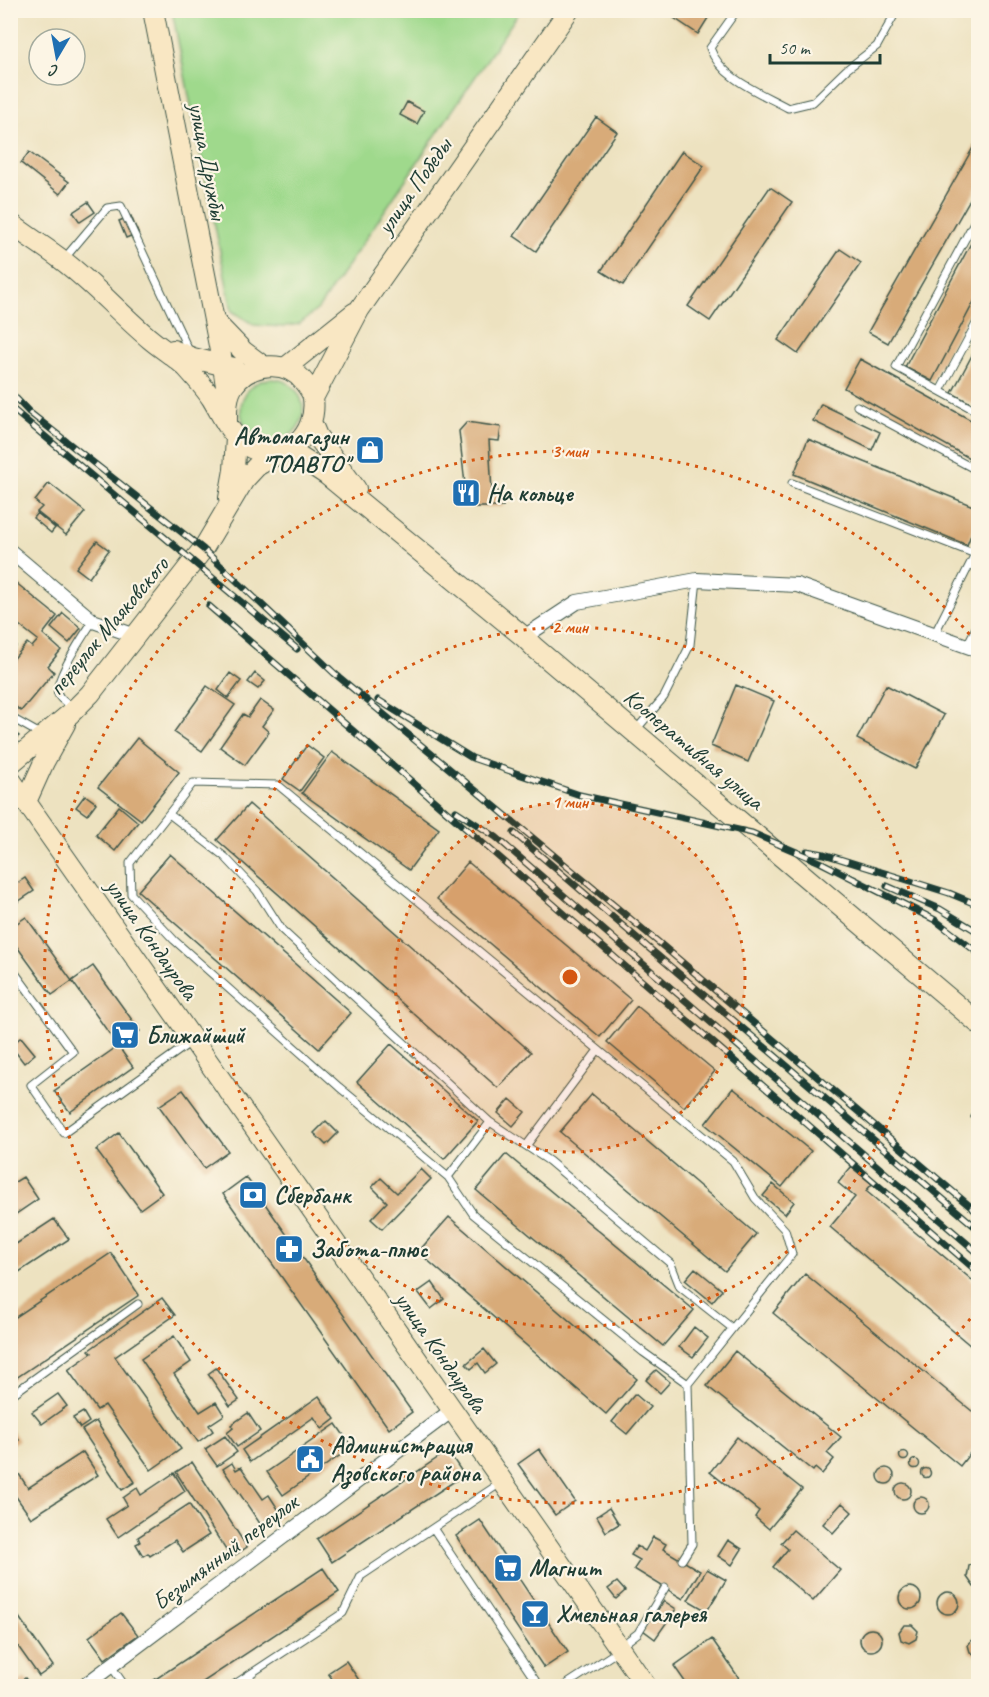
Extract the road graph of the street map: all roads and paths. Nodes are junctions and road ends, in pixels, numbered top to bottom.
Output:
1 (153, 10) edge
2 (569, 10) edge
3 (737, 10) edge
4 (897, 10) edge
5 (978, 215) edge
6 (10, 223) edge
7 (63, 260) junction
8 (359, 310) junction
9 (978, 320) edge
10 (214, 321) junction
11 (151, 340) junction
12 (193, 358) junction
13 (223, 366) junction
14 (285, 368) junction
15 (256, 369) junction
16 (940, 391) junction
17 (313, 398) junction
18 (228, 400) junction
19 (857, 406) dead end
20 (978, 412) edge
21 (312, 424) junction
22 (232, 431) junction
23 (284, 451) junction
24 (978, 471) edge
25 (792, 483) dead end
26 (227, 506) junction
27 (376, 515) junction
28 (10, 551) edge
29 (978, 553) edge
30 (697, 580) junction
31 (93, 621) junction
32 (978, 624) edge
33 (934, 633) junction
34 (136, 636) junction
35 (524, 637) junction
36 (10, 642) edge
37 (973, 648) edge
38 (10, 650) edge
39 (73, 712) junction
40 (10, 717) edge
41 (633, 732) junction
42 (44, 736) junction
43 (10, 764) edge
44 (10, 779) edge
45 (26, 802) junction
46 (169, 814) junction
47 (10, 966) edge
48 (978, 1023) edge
49 (193, 1041) junction
50 (598, 1050) junction
51 (490, 1122) junction
52 (526, 1146) junction
53 (448, 1178) junction
54 (138, 1304) dead end
55 (732, 1328) junction
56 (688, 1384) junction
57 (10, 1396) edge
58 (452, 1411) junction
59 (502, 1482) junction
60 (433, 1528) junction
61 (682, 1560) dead end
62 (665, 1588) dead end
63 (619, 1648) junction
64 (111, 1666) junction
65 (249, 1676) junction
66 (84, 1686) edge
67 (125, 1686) edge
68 (232, 1686) edge
69 (256, 1686) edge
70 (539, 1686) edge
71 (564, 1686) edge
72 (646, 1686) edge

1 - 10 main road, улица Дружбы
2 - 8 main road, улица Победы
3 - 4 lane
5 - 16 lane
6 - 7 main road
7 - 11 main road
7 - 12 lane
8 - 14 main road
8 - 17 main road, улица Победы
9 - 16 lane
10 - 13 main road, улица Дружбы
10 - 15 main road
11 - 12 main road
11 - 22 main road
12 - 13 main road
13 - 15 main road
13 - 18 main road, улица Дружбы
14 - 15 main road
14 - 17 main road
15 - 18 main road
16 - 20 lane
17 - 21 main road
18 - 22 main road
19 - 24 lane
21 - 23 main road
21 - 27 main road, Кооперативная улица
22 - 23 main road
22 - 26 main road
23 - 26 main road
23 - 27 main road, Кооперативная улица
25 - 29 lane
26 - 34 main road, переулок Маяковского
27 - 35 main road, Кооперативная улица
28 - 31 street
29 - 33 lane
30 - 33 street
30 - 35 street
30 - 41 lane
31 - 34 street
31 - 39 lane
32 - 37 lane
33 - 37 street
34 - 39 main road, переулок Маяковского
35 - 41 main road, Кооперативная улица
36 - 38 lane
39 - 42 main road, переулок Маяковского
39 - 45 main road
40 - 42 lane
41 - 48 main road, Кооперативная улица
42 - 43 main road, переулок Маяковского
44 - 45 main road, улица Кондаурова
45 - 49 main road, улица Кондаурова
46 - 50 lane
46 - 51 lane
46 - 53 lane
47 - 49 lane
49 - 58 main road, улица Кондаурова
50 - 52 lane
50 - 55 lane
51 - 52 lane
51 - 53 lane
52 - 55 lane
53 - 56 lane
54 - 57 lane
55 - 56 lane
56 - 61 lane
58 - 59 main road, улица Кондаурова
58 - 64 street, Безымянный переулок
59 - 60 lane
59 - 63 main road, улица Кондаурова
60 - 65 lane
60 - 70 lane
62 - 63 lane
63 - 71 lane
63 - 72 main road, улица Кондаурова
64 - 66 street, Безымянный переулок
64 - 67 lane
65 - 68 lane
65 - 69 lane

